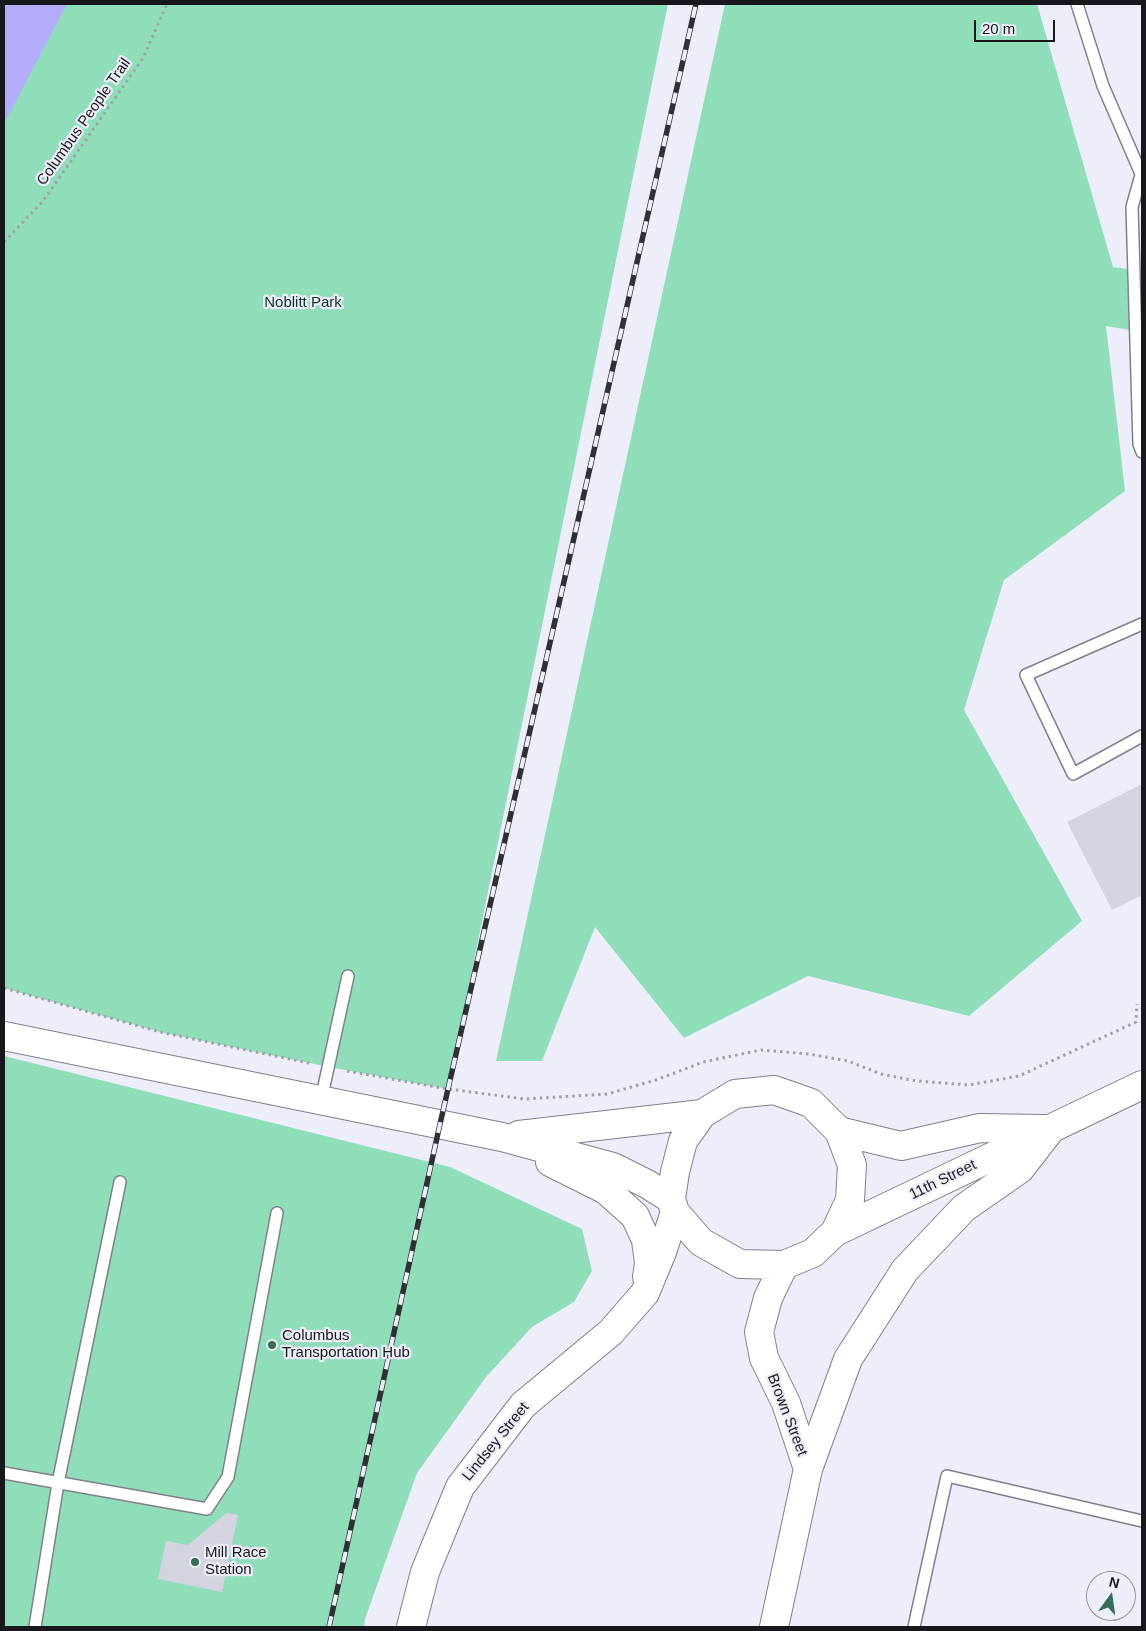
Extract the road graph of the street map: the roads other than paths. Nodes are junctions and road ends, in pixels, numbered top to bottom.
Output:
1 (1077, 4) edge
2 (1142, 176) edge
3 (1142, 452) edge
4 (1142, 624) edge
5 (1142, 736) edge
6 (348, 976) dead end
7 (4, 1036) edge
8 (1142, 1085) edge
9 (321, 1100) junction
10 (702, 1114) junction
11 (1051, 1129) junction
12 (839, 1131) junction
13 (502, 1137) junction
14 (120, 1182) dead end
15 (673, 1206) junction
16 (277, 1213) dead end
17 (835, 1232) junction
18 (784, 1265) junction
19 (645, 1293) junction
20 (808, 1468) junction
21 (4, 1473) edge
22 (58, 1484) junction
23 (1142, 1521) edge
24 (35, 1627) edge
25 (411, 1627) edge
26 (774, 1627) edge
27 (914, 1627) edge

1 - 2 lane
2 - 3 lane
4 - 5 lane
6 - 9 lane
7 - 9 main road
8 - 11 main road, 11th Street
9 - 13 main road
10 - 12 main road
10 - 13 main road
10 - 15 main road
11 - 12 main road, 11th Street
11 - 17 main road, 11th Street
11 - 20 main road
12 - 17 main road
13 - 15 main road
13 - 19 main road
14 - 22 lane
15 - 18 main road
15 - 19 main road, Lindsey Street
16 - 22 lane
17 - 18 main road
18 - 20 main road, Brown Street
19 - 25 main road, Lindsey Street
20 - 26 main road, Brown Street
21 - 22 lane
22 - 24 lane
23 - 27 lane

